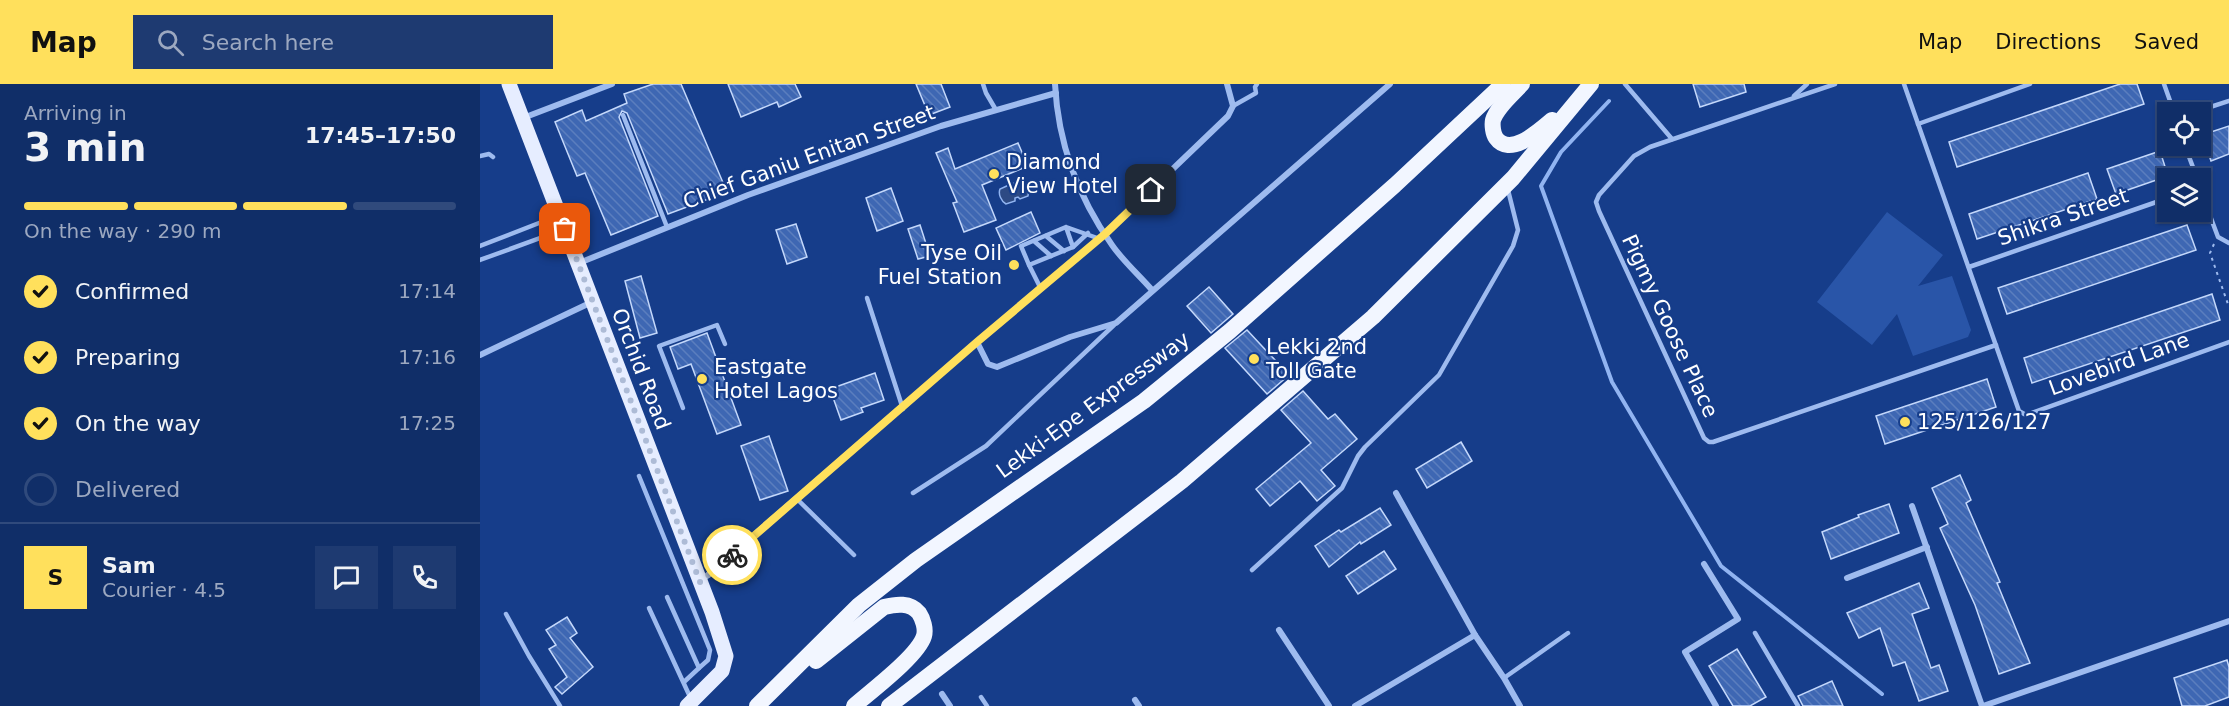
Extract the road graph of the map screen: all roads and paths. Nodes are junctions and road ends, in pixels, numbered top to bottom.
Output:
1 (509, 84) edge
2 (612, 84) edge
3 (983, 84) edge
4 (1055, 84) edge
5 (1227, 84) edge
6 (1257, 84) edge
7 (1390, 84) edge
8 (1503, 84) edge
9 (1522, 84) edge
10 (1625, 84) edge
11 (1807, 84) edge
12 (1835, 84) edge
13 (1904, 84) edge
14 (2030, 84) edge
15 (2164, 84) edge
16 (1586, 90) edge
17 (1056, 93) junction
18 (1792, 98) junction
19 (2229, 101) edge
20 (2170, 102) edge
21 (1233, 106) junction
22 (2211, 107) edge
23 (996, 110) junction
24 (623, 115) dead end
25 (522, 119) junction
26 (1918, 124) junction
27 (1672, 139) junction
28 (480, 156) edge
29 (493, 157) dead end
30 (1507, 184) junction
31 (2157, 202) edge
32 (2211, 218) edge
33 (562, 222) junction
34 (668, 227) junction
35 (1066, 227) junction
36 (522, 229) junction
37 (1088, 233) junction
38 (1046, 236) junction
39 (1103, 236) junction
40 (2218, 237) junction
41 (1034, 241) junction
42 (490, 242) junction
43 (527, 243) junction
44 (2229, 243) edge
45 (480, 246) edge
46 (1073, 247) junction
47 (1064, 250) junction
48 (495, 254) junction
49 (1051, 256) junction
50 (480, 260) edge
51 (578, 263) junction
52 (1029, 266) junction
53 (1969, 267) junction
54 (1041, 289) junction
55 (1152, 290) junction
56 (867, 298) dead end
57 (592, 301) junction
58 (2229, 307) edge
59 (1116, 323) junction
60 (977, 342) junction
61 (2229, 342) edge
62 (725, 344) dead end
63 (1996, 345) junction
64 (480, 355) edge
65 (684, 408) dead end
66 (903, 409) junction
67 (639, 476) dead end
68 (913, 493) dead end
69 (1396, 493) dead end
70 (797, 499) junction
71 (1912, 506) dead end
72 (1927, 547) junction
73 (854, 555) dead end
74 (1704, 564) dead end
75 (1252, 570) dead end
76 (1847, 578) dead end
77 (700, 582) junction
78 (667, 597) dead end
79 (649, 608) dead end
80 (506, 614) dead end
81 (2229, 621) edge
82 (1279, 630) dead end
83 (1568, 633) dead end
84 (1755, 633) dead end
85 (1475, 635) junction
86 (699, 668) junction
87 (1504, 678) junction
88 (684, 682) junction
89 (942, 694) dead end
90 (981, 697) dead end
91 (898, 703) edge
92 (689, 704) edge
93 (759, 704) edge
94 (560, 706) edge
95 (854, 706) edge
96 (950, 706) edge
97 (987, 706) edge
98 (1329, 706) edge
99 (1355, 706) edge
100 (1520, 706) edge
101 (1716, 706) edge
102 (1798, 706) edge
103 (1982, 706) edge

1 - 25 main road, Orchid Road
2 - 25 street
3 - 23 lane
4 - 17 street
5 - 21 street
6 - 21 lane
7 - 55 street
8 - 93 highway, Lekki-Epe Expressway
9 - 16 highway
10 - 27 lane
11 - 18 lane
12 - 18 lane
13 - 26 lane, Lovebird Lane
14 - 26 lane
15 - 20 lane
16 - 30 highway
17 - 23 street, Chief Ganiu Enitan Street
17 - 39 street
18 - 27 lane
19 - 22 lane
21 - 39 street
23 - 34 street, Chief Ganiu Enitan Street
24 - 34 lane
25 - 33 main road, Orchid Road
26 - 53 lane, Lovebird Lane
27 - 63 lane, Pigmy Goose Place
28 - 29 lane
30 - 75 lane
30 - 91 highway
31 - 53 lane, Shikra Street
32 - 40 lane
33 - 36 lane
33 - 43 lane
33 - 51 main road, Orchid Road
34 - 51 street, Chief Ganiu Enitan Street
35 - 37 lane
35 - 38 lane
35 - 46 lane
36 - 42 lane
36 - 43 lane
37 - 39 lane
37 - 46 lane
38 - 41 lane
38 - 47 lane
39 - 54 street
39 - 55 street
40 - 44 lane
40 - 58 path
41 - 49 lane
41 - 52 lane
42 - 45 lane
42 - 48 lane
43 - 48 lane
46 - 47 lane
47 - 49 lane
48 - 50 lane
49 - 52 lane
51 - 57 main road, Orchid Road
52 - 54 lane
53 - 63 lane, Lovebird Lane
54 - 60 street
55 - 59 street
56 - 66 lane
57 - 64 street
57 - 77 main road, Orchid Road
59 - 60 street
59 - 68 lane
60 - 66 street
61 - 63 lane, Lovebird Lane
62 - 65 lane
66 - 70 street
67 - 86 lane
69 - 85 street
70 - 73 lane
70 - 77 street
71 - 72 street
72 - 76 street
72 - 103 street
74 - 101 street
77 - 92 main road, Orchid Road
78 - 86 lane
79 - 88 lane
80 - 94 lane
81 - 103 street
82 - 98 street
83 - 87 lane
84 - 102 lane
85 - 87 street
85 - 99 street
86 - 88 lane
87 - 100 street
88 - 92 lane
89 - 96 street
90 - 97 lane
93 - 95 highway

